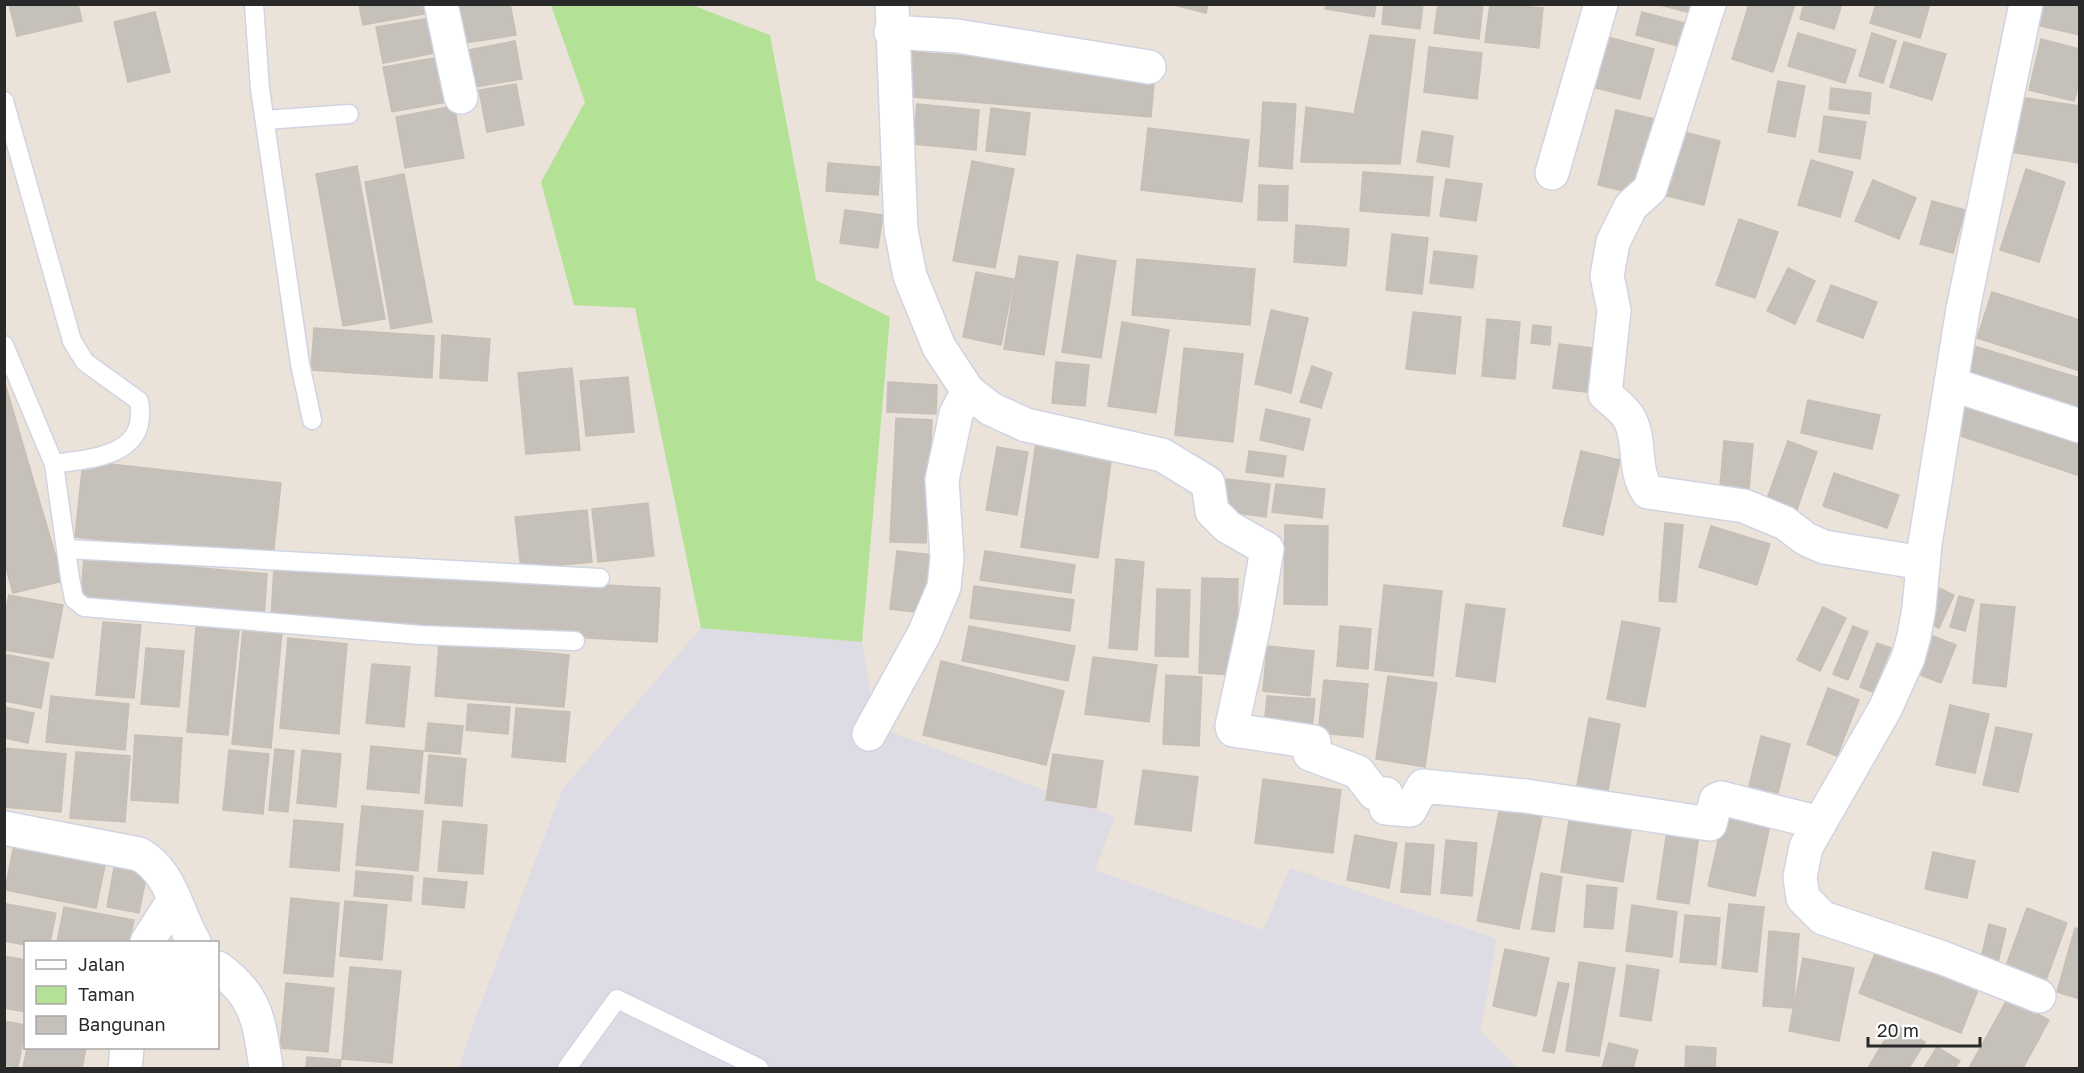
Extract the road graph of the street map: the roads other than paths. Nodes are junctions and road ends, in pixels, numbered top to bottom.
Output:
1 (254, 4) edge
2 (441, 4) edge
3 (1601, 4) edge
4 (1709, 4) edge
5 (2026, 4) edge
6 (891, 18) edge
7 (1149, 68) dead end
8 (461, 97) dead end
9 (4, 101) edge
10 (349, 114) dead end
11 (264, 120) junction
12 (1552, 173) dead end
13 (4, 345) edge
14 (1951, 384) junction
15 (968, 391) junction
16 (312, 420) dead end
17 (2079, 426) edge
18 (54, 464) junction
19 (67, 549) junction
20 (1923, 563) junction
21 (600, 578) dead end
22 (574, 641) dead end
23 (869, 734) dead end
24 (1820, 823) junction
25 (6, 837) edge
26 (174, 900) junction
27 (148, 941) edge
28 (193, 941) edge
29 (219, 969) edge
30 (2039, 996) dead end
31 (127, 1049) edge
32 (125, 1068) edge
33 (266, 1068) edge
34 (567, 1068) edge
35 (759, 1068) edge

1 - 11 lane
2 - 8 street
3 - 12 street
4 - 20 street
5 - 14 street
6 - 7 street
6 - 15 street
9 - 18 lane
10 - 11 lane
11 - 16 lane
13 - 18 lane
14 - 17 street
14 - 20 street
15 - 23 street
15 - 24 street
18 - 19 lane
19 - 21 lane
19 - 22 lane
20 - 24 street
24 - 30 street
25 - 26 street
26 - 27 street
26 - 28 street
29 - 33 street
31 - 32 street
34 - 35 lane

